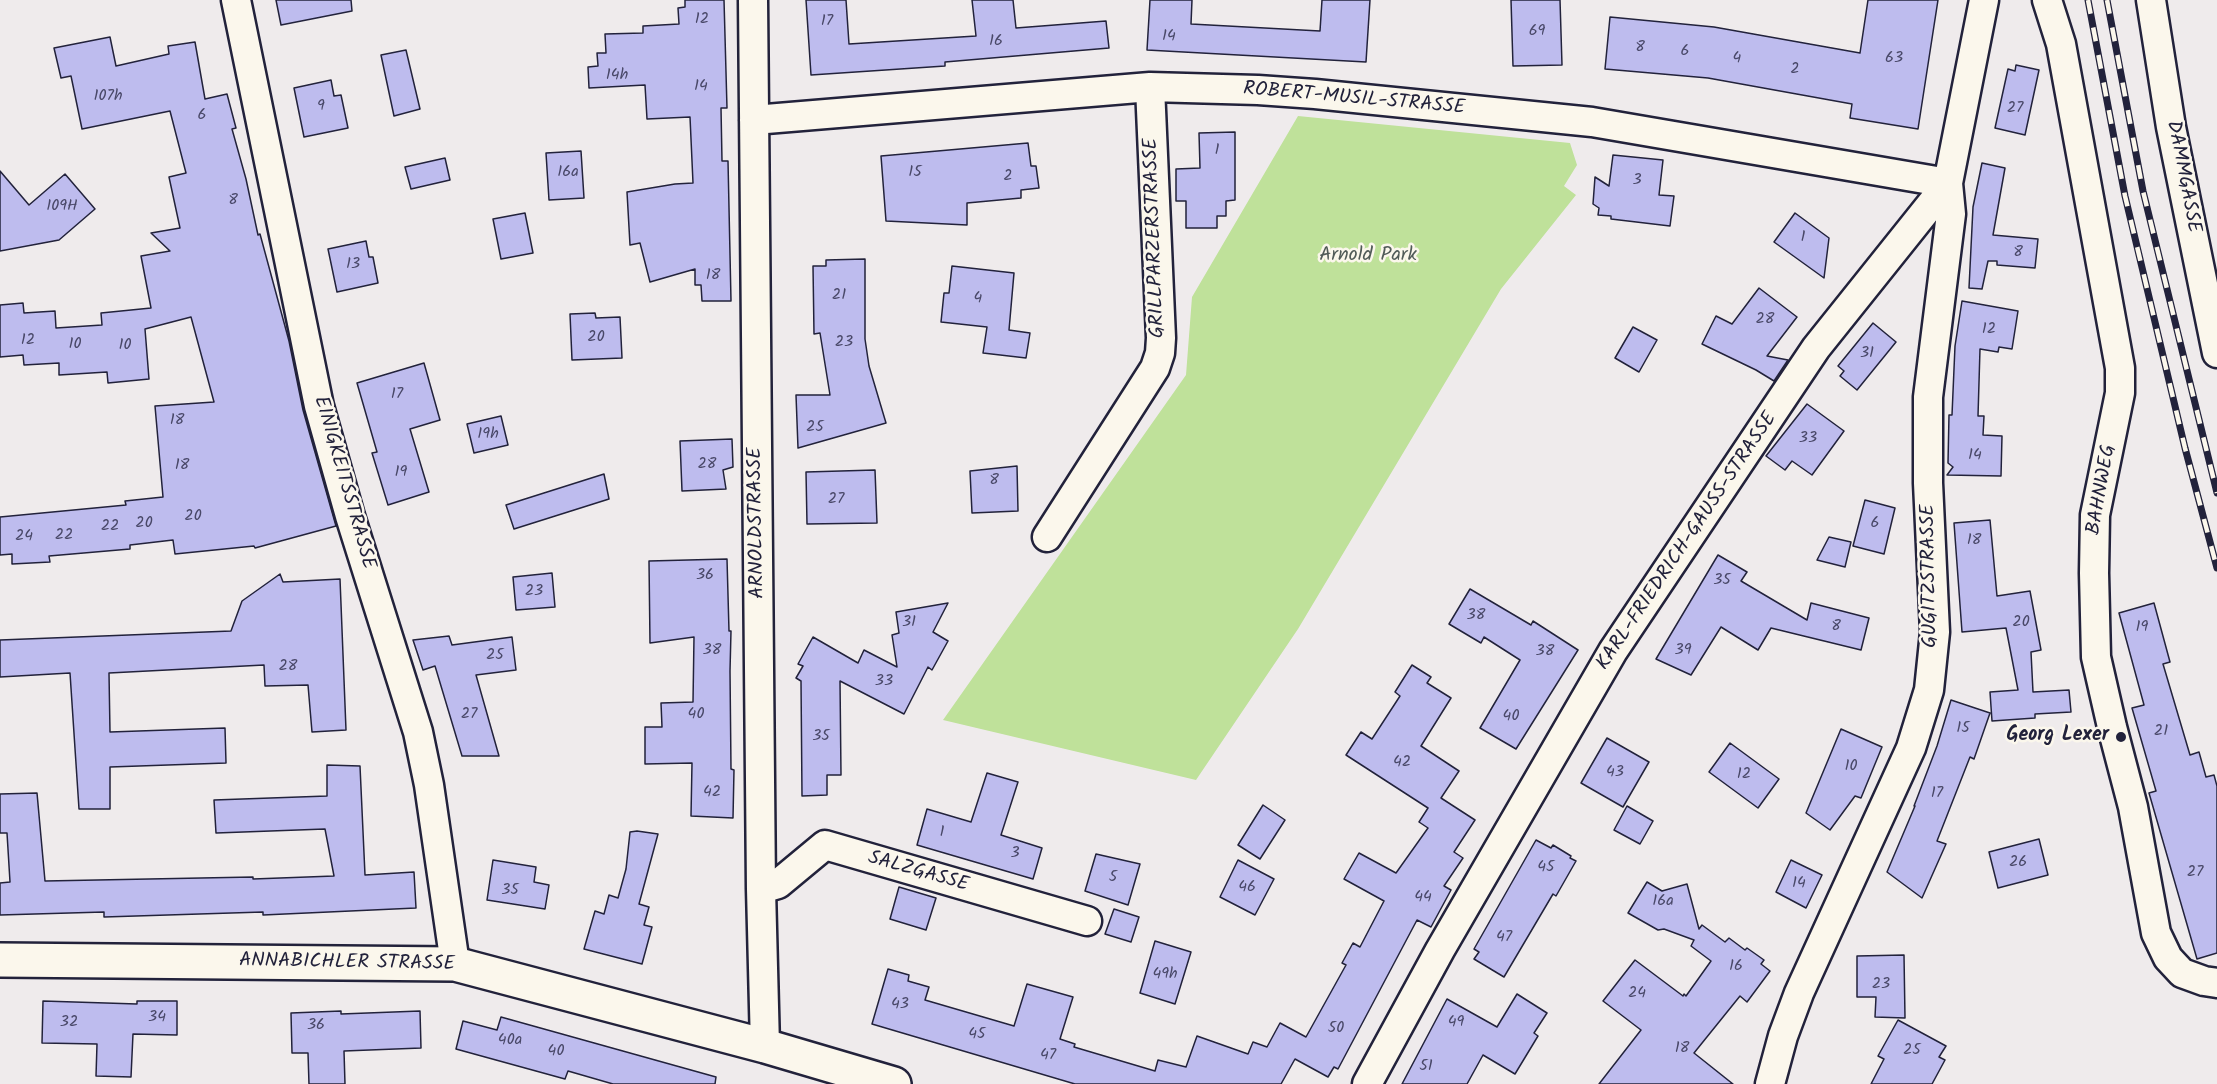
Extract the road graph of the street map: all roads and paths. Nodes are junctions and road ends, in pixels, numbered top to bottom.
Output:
1 (236, 0) edge
2 (753, 0) edge
3 (1984, 0) edge
4 (2047, 0) edge
5 (2151, 0) edge
6 (1150, 87) junction
7 (754, 120) junction
8 (1948, 183) junction
9 (2217, 353) edge
10 (1047, 537) dead end
11 (760, 889) junction
12 (1087, 921) dead end
13 (0, 960) edge
14 (455, 964) junction
15 (2217, 983) edge
16 (765, 1046) junction
17 (861, 1080) edge
18 (894, 1084) edge
19 (1367, 1084) edge
20 (1770, 1084) edge

1 - 14 street, EINIGKEITSSTRASSE
2 - 7 street, ARNOLDSTRASSE
3 - 8 street, KARL-FRIEDRICH-GAUSS-STRASSE
4 - 15 street, BAHNWEG
5 - 9 street, DAMMGASSE
6 - 7 street, ROBERT-MUSIL-STRASSE
6 - 8 street, ROBERT-MUSIL-STRASSE
6 - 10 street, GRILLPARZERSTRASSE
7 - 11 street, ARNOLDSTRASSE
8 - 19 street, KARL-FRIEDRICH-GAUSS-STRASSE
8 - 20 street, GUGITZSTRASSE
11 - 12 street, SALZGASSE
11 - 16 street, ARNOLDSTRASSE
13 - 14 street, ANNABICHLER STRASSE
14 - 16 street, ANNABICHLER STRASSE
16 - 17 street, ANNABICHLER STRASSE
17 - 18 street, ANNABICHLER STRASSE

